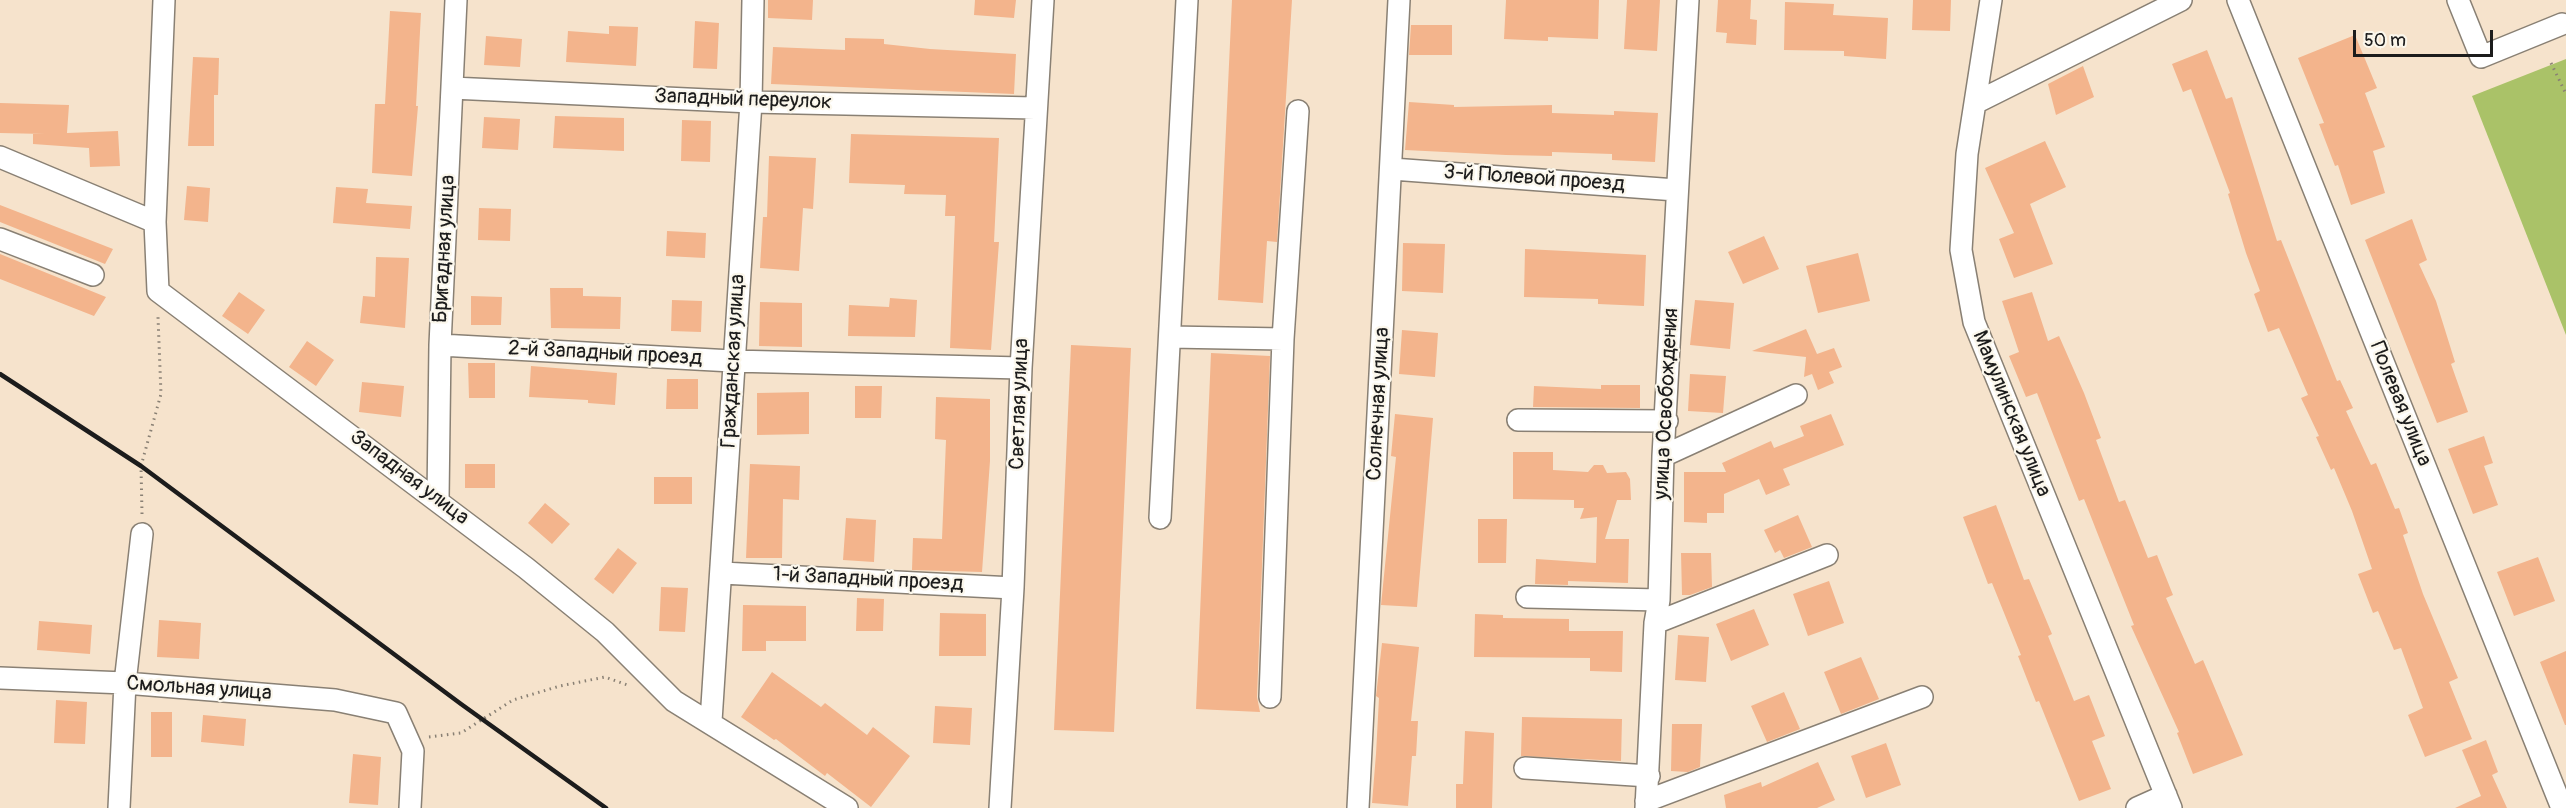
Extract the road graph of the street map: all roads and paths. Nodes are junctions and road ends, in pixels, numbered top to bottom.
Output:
1 (164, 0) edge
2 (456, 0) edge
3 (753, 0) edge
4 (1043, 0) edge
5 (1187, 0) edge
6 (1399, 0) edge
7 (1688, 0) edge
8 (1991, 0) edge
9 (2181, 0) edge
10 (2238, 0) edge
11 (2458, 0) edge
12 (2562, 24) dead end
13 (2552, 63) dead end
14 (452, 88) junction
15 (2566, 94) edge
16 (751, 102) junction
17 (1975, 103) junction
18 (1035, 108) junction
19 (1298, 111) dead end
20 (0, 157) edge
21 (1392, 169) junction
22 (1676, 190) junction
23 (155, 222) junction
24 (0, 239) edge
25 (93, 275) dead end
26 (158, 291) junction
27 (1170, 336) junction
28 (1283, 339) junction
29 (440, 345) junction
30 (732, 361) junction
31 (1021, 368) junction
32 (1796, 395) dead end
33 (1518, 420) dead end
34 (1667, 421) junction
35 (1663, 456) junction
36 (438, 499) junction
37 (1160, 518) dead end
38 (142, 534) joint
39 (1827, 555) dead end
40 (722, 573) junction
41 (1013, 588) junction
42 (1527, 597) dead end
43 (1659, 600) junction
44 (1655, 622) junction
45 (0, 678) edge
46 (125, 683) junction
47 (634, 687) dead end
48 (1270, 697) dead end
49 (1922, 697) dead end
50 (711, 722) junction
51 (407, 737) junction
52 (1525, 768) dead end
53 (1649, 776) junction
54 (2168, 802) edge
55 (1646, 804) edge
56 (119, 808) edge
57 (410, 808) edge
58 (847, 808) edge
59 (1000, 808) edge
60 (1358, 808) edge
61 (2137, 808) edge
62 (2562, 808) edge

1 - 23 street
2 - 14 street, Бригадная улица
3 - 16 street, Гражданская улица
4 - 18 street, Светлая улица
5 - 27 street
6 - 21 street, Солнечная улица
7 - 22 street, улица Освобождения
8 - 17 street, Мамулинская улица
9 - 17 street
10 - 62 street, Полевая улица
11 - 12 street
13 - 15 path
14 - 16 street, Западный переулок
14 - 29 street, Бригадная улица
16 - 18 street, Западный переулок
16 - 30 street, Гражданская улица
17 - 54 street, Мамулинская улица
18 - 31 street, Светлая улица
19 - 28 street
20 - 23 street
21 - 22 street, 3-й Полевой проезд
21 - 60 street, Солнечная улица
22 - 34 street, улица Освобождения
23 - 26 street
24 - 25 street
26 - 36 street, Западная улица
26 - 38 path
27 - 28 street
27 - 37 street
28 - 48 street
29 - 30 street, 2-й Западный проезд
29 - 36 street, Бригадная улица
30 - 31 street, 2-й Западный проезд
30 - 40 street, Гражданская улица
31 - 41 street, Светлая улица
32 - 35 street
33 - 34 street
34 - 35 street, улица Освобождения
35 - 43 street, улица Освобождения
36 - 50 street, Западная улица
38 - 46 street
39 - 44 street
40 - 41 street, 1-й Западный проезд
40 - 50 street, Гражданская улица
41 - 59 street, Светлая улица
42 - 43 street
43 - 44 street, улица Освобождения
44 - 53 street, улица Освобождения
45 - 46 street, Смольная улица
46 - 51 street, Смольная улица
46 - 56 street
47 - 51 path
49 - 55 street
50 - 58 street, Западная улица
51 - 57 street
52 - 53 street
53 - 55 street, улица Освобождения
54 - 61 street

